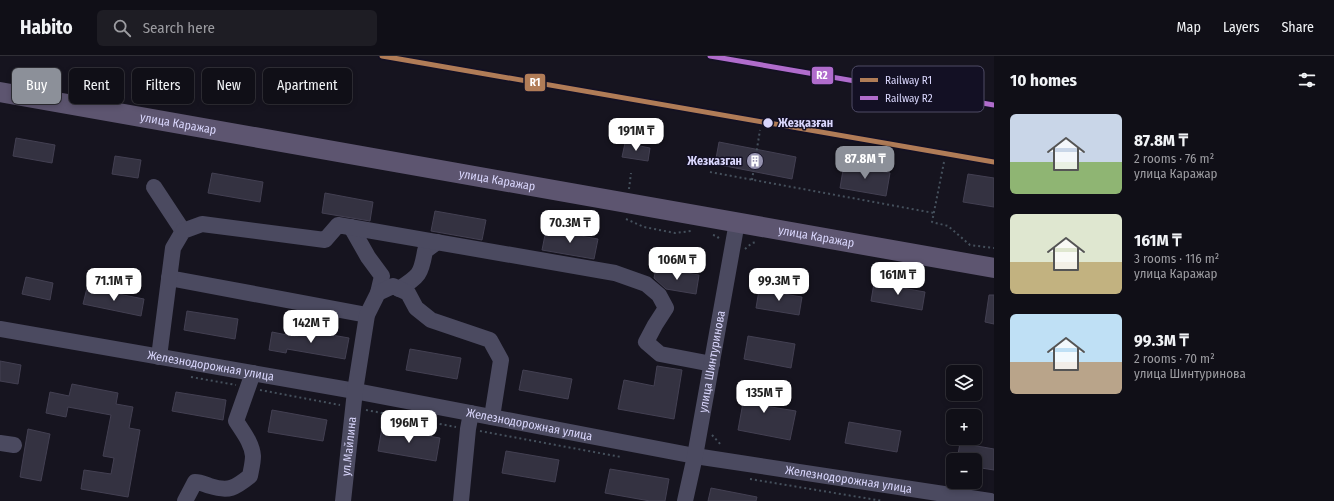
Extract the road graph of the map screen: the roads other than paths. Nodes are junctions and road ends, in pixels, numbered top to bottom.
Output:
1 (0, 92) edge
2 (154, 187) dead end
3 (737, 222) junction
4 (351, 227) junction
5 (183, 231) junction
6 (437, 242) junction
7 (994, 268) edge
8 (169, 278) junction
9 (399, 289) junction
10 (378, 292) junction
11 (367, 315) junction
12 (0, 329) edge
13 (159, 357) junction
14 (712, 364) junction
15 (250, 380) junction
16 (354, 399) junction
17 (471, 413) junction
18 (492, 417) junction
19 (695, 456) junction
20 (185, 501) edge
21 (343, 501) edge
22 (461, 501) edge
23 (685, 501) edge
24 (990, 501) edge

1 - 3 main road, улица Каражар
2 - 5 street
3 - 7 main road, улица Каражар
3 - 14 street, улица Шинтуринова
4 - 5 street
4 - 6 street
4 - 10 street, ул.Майлина
5 - 8 street
6 - 9 street
6 - 14 street
8 - 11 street
8 - 13 street
9 - 10 street
9 - 18 street
10 - 11 street, ул.Майлина
11 - 16 street, ул.Майлина
12 - 13 street, Железнодорожная улица
13 - 15 street, Железнодорожная улица
14 - 19 street, улица Шинтуринова
15 - 16 street, Железнодорожная улица
15 - 20 street
16 - 17 street, Железнодорожная улица
16 - 21 street, ул.Майлина
17 - 18 street, Железнодорожная улица
17 - 22 street
18 - 19 street, Железнодорожная улица
19 - 23 street, улица Шинтуринова
19 - 24 street, Железнодорожная улица

